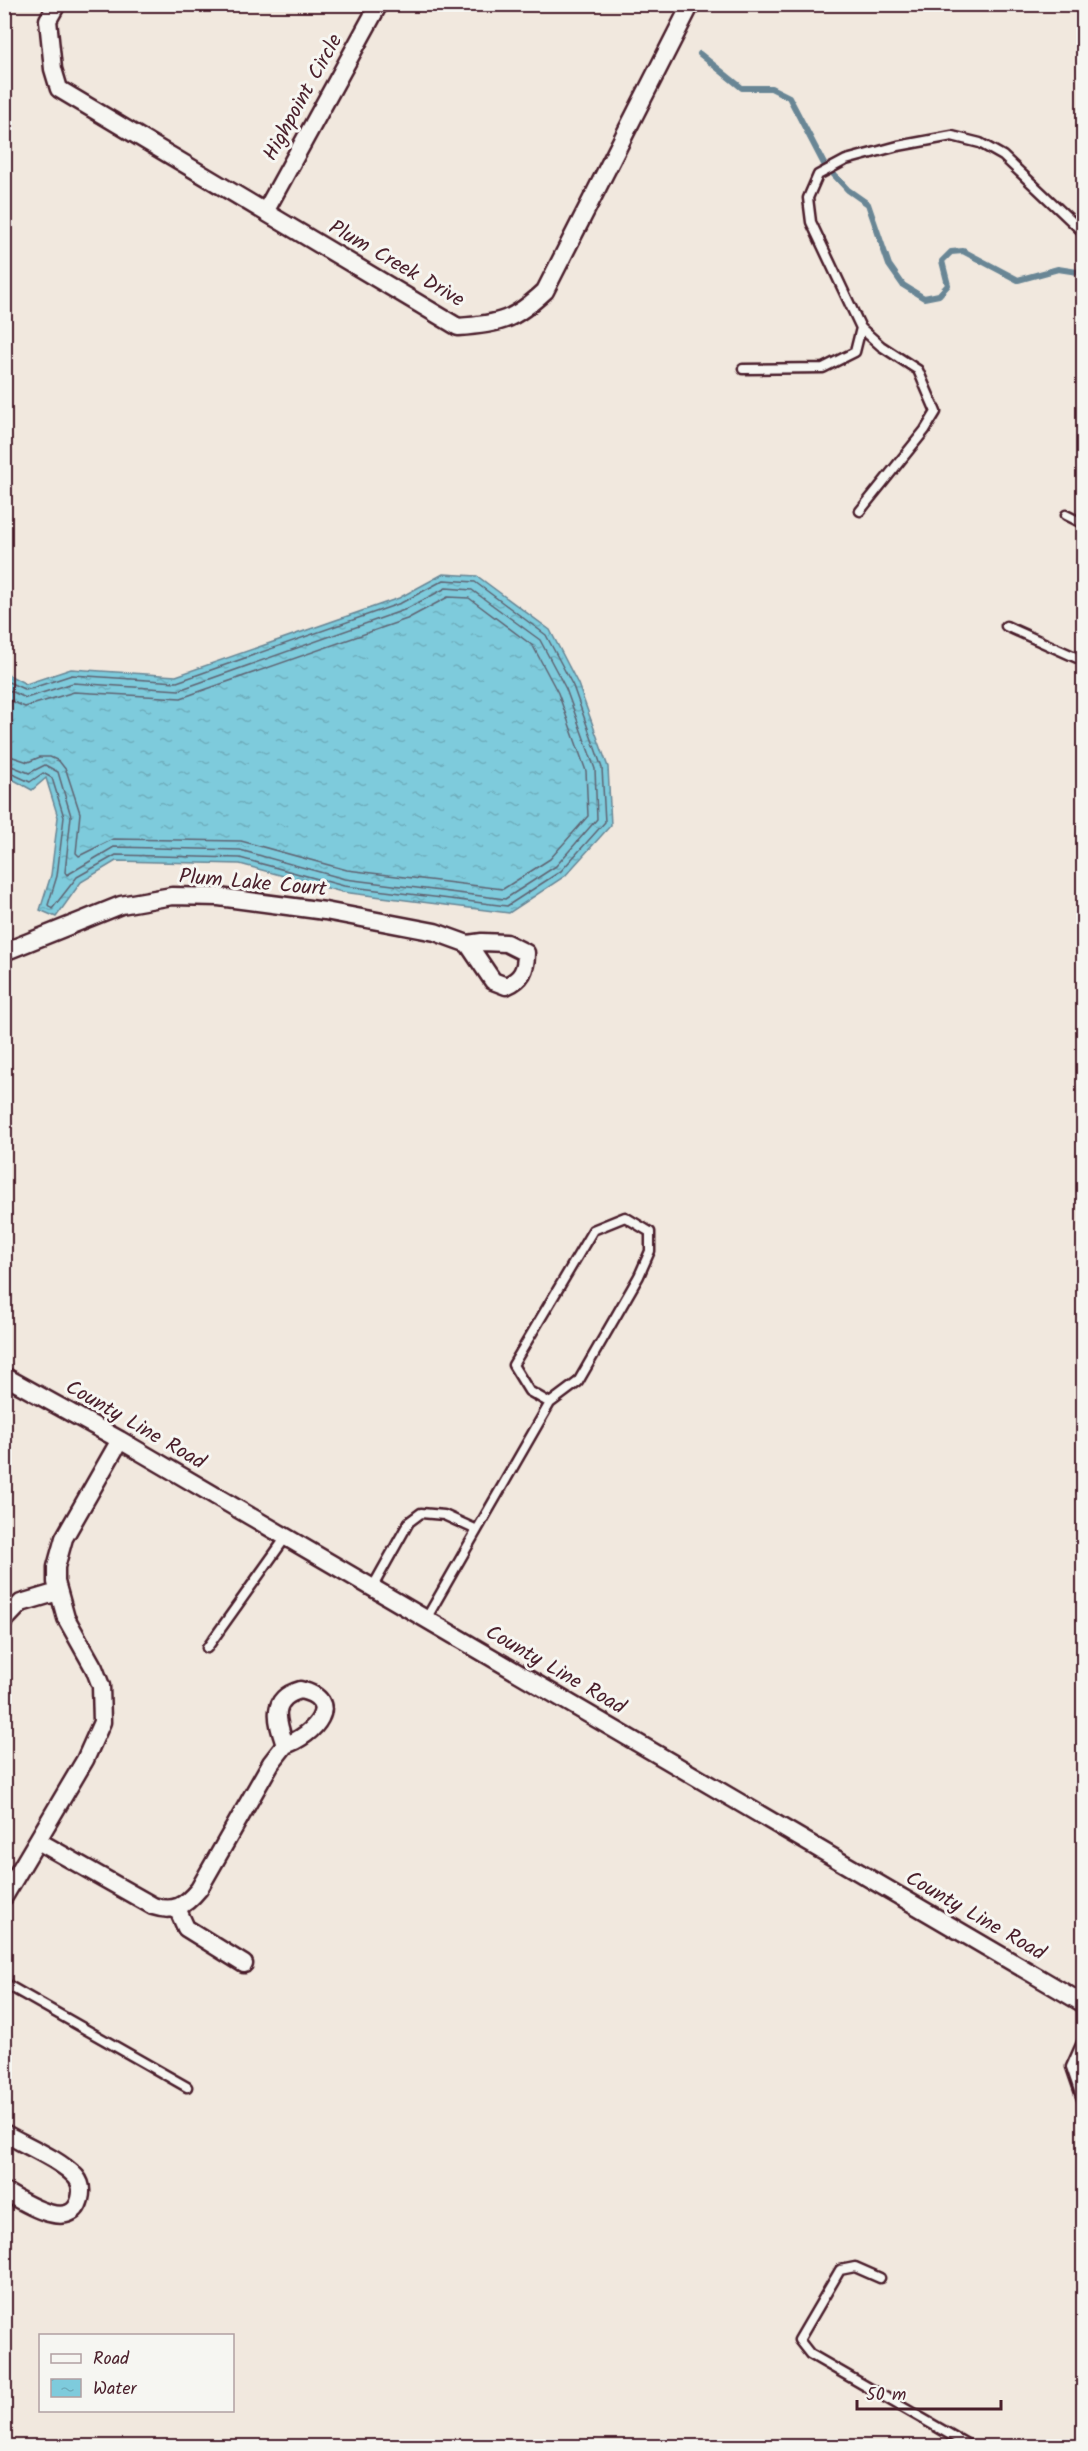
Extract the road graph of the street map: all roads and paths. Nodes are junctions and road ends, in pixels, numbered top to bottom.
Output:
1 (57, 4) edge
2 (379, 4) edge
3 (691, 4) edge
4 (265, 212) junction
5 (1083, 233) edge
6 (861, 328) junction
7 (743, 369) dead end
8 (860, 511) dead end
9 (1066, 514) dead end
10 (1083, 524) edge
11 (1006, 626) dead end
12 (1083, 661) edge
13 (468, 944) dead end
14 (4, 952) edge
15 (4, 1376) edge
16 (550, 1403) junction
17 (120, 1440) junction
18 (477, 1530) junction
19 (286, 1537) junction
20 (372, 1588) junction
21 (58, 1592) junction
22 (426, 1619) junction
23 (4, 1621) edge
24 (207, 1648) dead end
25 (285, 1745) dead end
26 (38, 1841) junction
27 (4, 1897) edge
28 (177, 1908) junction
29 (244, 1964) dead end
30 (4, 1983) edge
31 (1083, 2004) edge
32 (1083, 2038) edge
33 (187, 2087) dead end
34 (1083, 2105) edge
35 (4, 2133) edge
36 (4, 2191) edge
37 (880, 2278) dead end
38 (970, 2446) edge

1 - 4 street, Plum Creek Drive
2 - 4 street, Highpoint Circle
3 - 4 street, Plum Creek Drive
5 - 6 lane
6 - 7 lane
6 - 8 lane
9 - 10 lane
11 - 12 lane
13 - 14 street, Plum Lake Court
15 - 17 street, County Line Road
16 - 16 lane
16 - 18 lane
17 - 19 street, County Line Road
17 - 21 street
18 - 20 lane
18 - 22 lane
19 - 20 street, County Line Road
19 - 24 lane
20 - 22 street, County Line Road
21 - 23 street
21 - 26 street
22 - 31 street, County Line Road
25 - 28 street
26 - 27 street
26 - 28 street
28 - 29 street
30 - 33 lane
32 - 34 lane
35 - 36 street
37 - 38 lane

